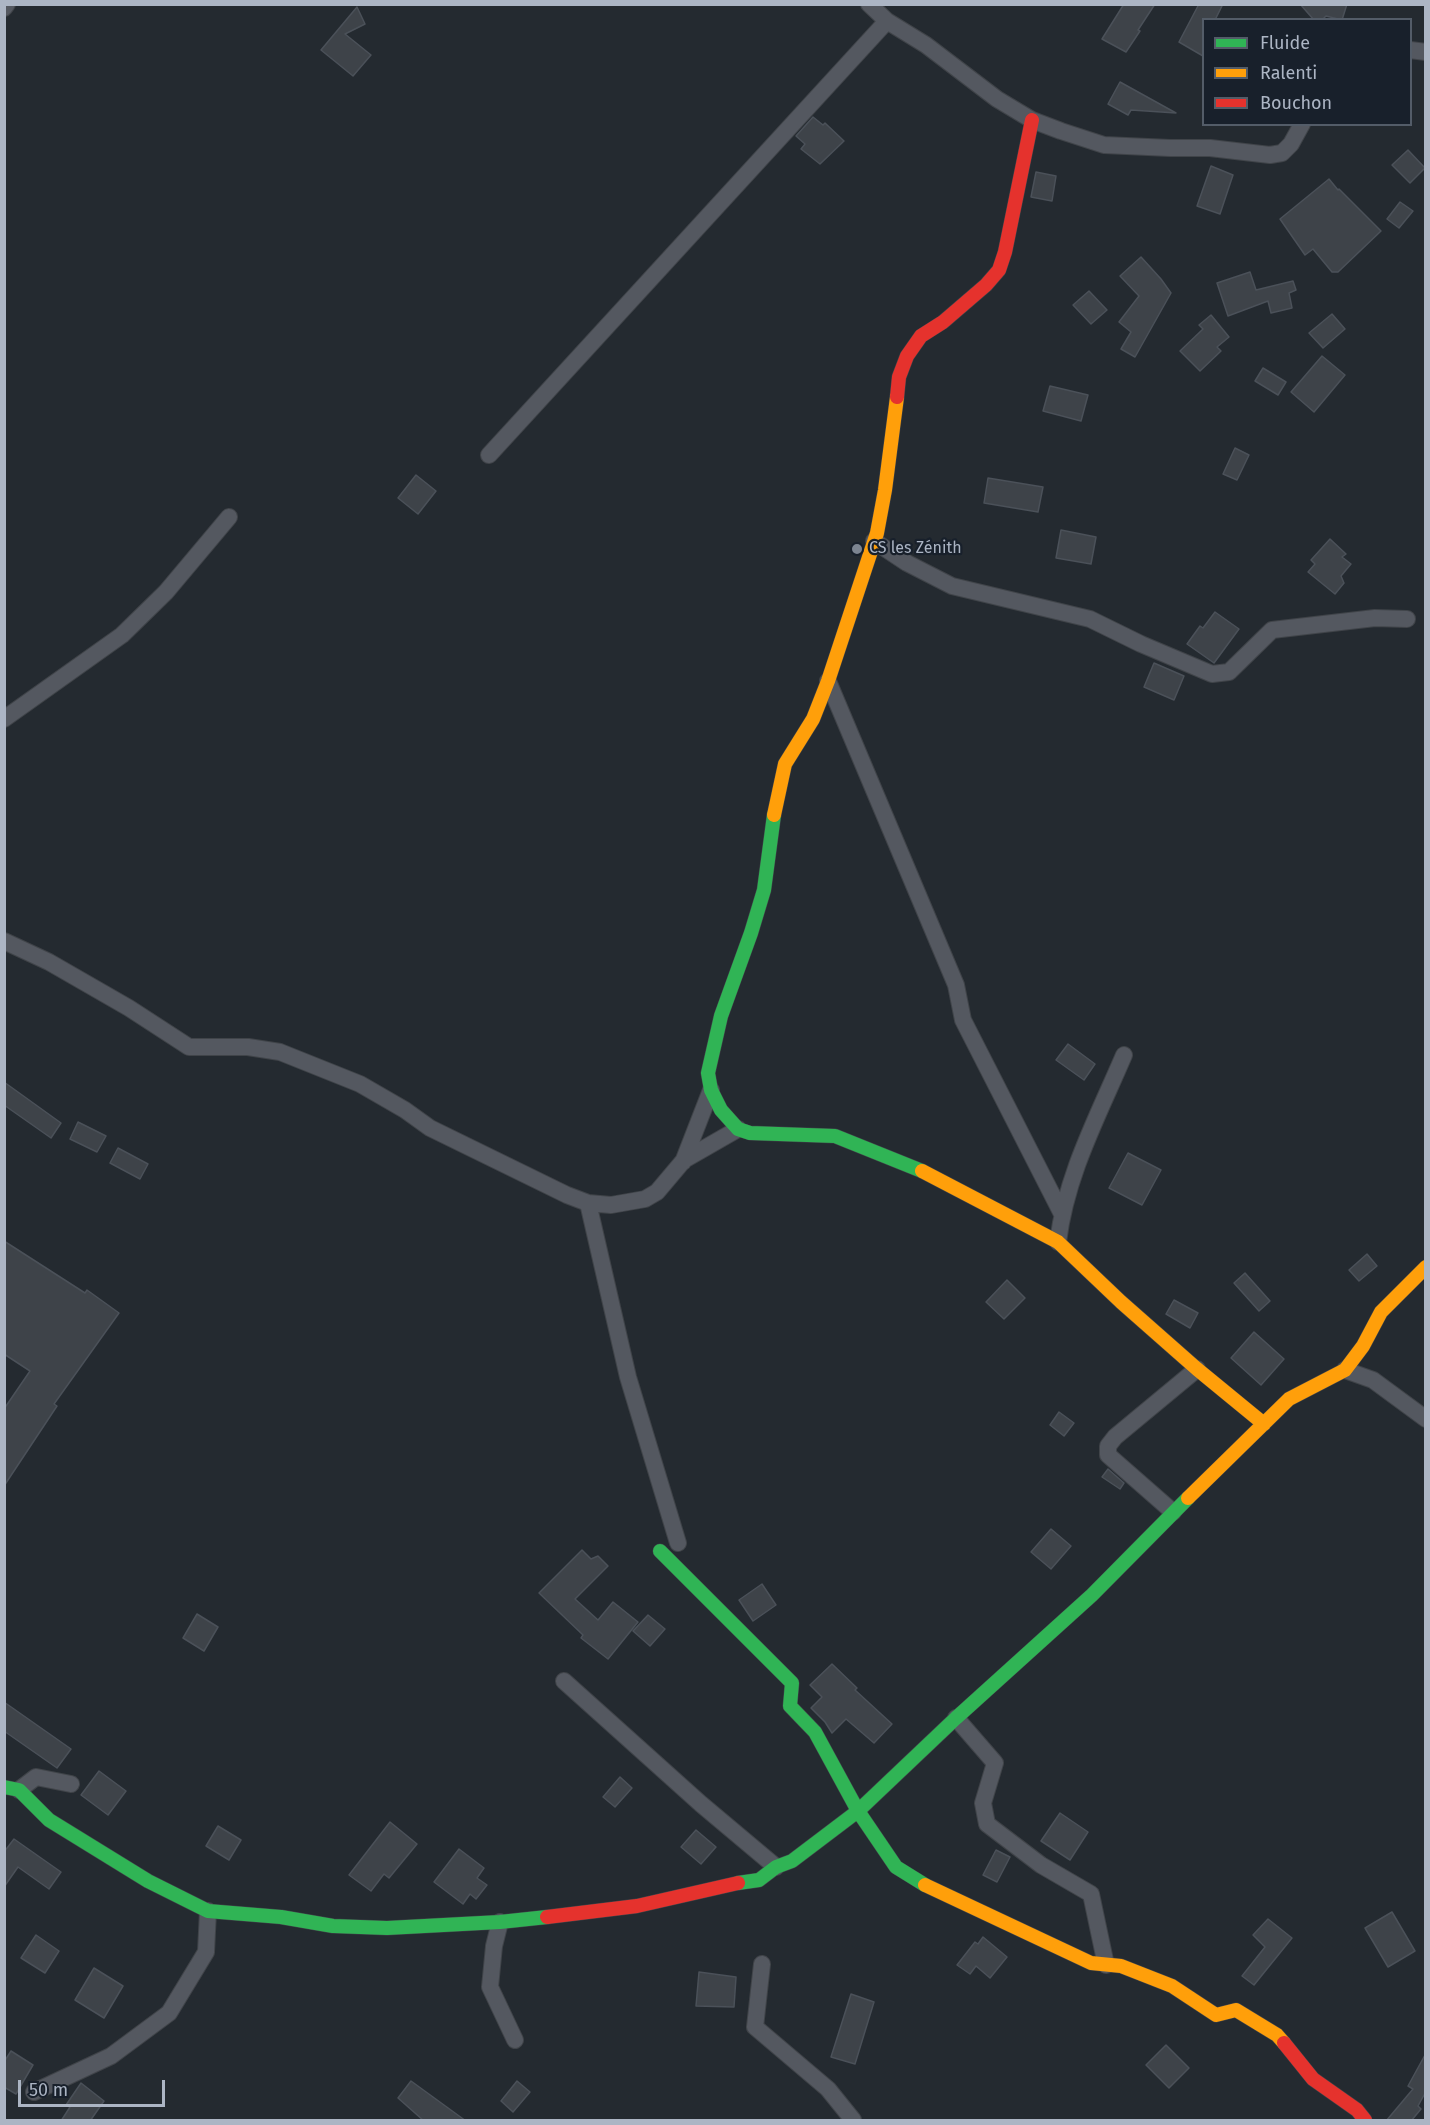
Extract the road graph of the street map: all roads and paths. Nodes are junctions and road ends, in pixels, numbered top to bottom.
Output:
1 (869, 4) edge
2 (887, 21) junction
3 (1032, 120) junction
4 (1301, 126) edge
5 (489, 455) dead end
6 (230, 517) dead end
7 (874, 541) junction
8 (1407, 619) dead end
9 (828, 681) junction
10 (4, 719) edge
11 (4, 940) edge
12 (1124, 1055) dead end
13 (711, 1090) junction
14 (738, 1130) junction
15 (682, 1162) junction
16 (588, 1203) junction
17 (1061, 1212) junction
18 (1058, 1242) junction
19 (1425, 1267) edge
20 (1197, 1369) junction
21 (1345, 1370) junction
22 (1425, 1419) edge
23 (1264, 1424) junction
24 (1173, 1512) junction
25 (678, 1544) dead end
26 (660, 1551) dead end
27 (564, 1681) dead end
28 (956, 1718) junction
29 (71, 1784) dead end
30 (12, 1788) edge
31 (858, 1811) junction
32 (776, 1867) junction
33 (208, 1911) junction
34 (500, 1922) junction
35 (762, 1964) dead end
36 (1106, 1965) junction
37 (515, 2040) dead end
38 (34, 2092) dead end
39 (853, 2121) edge
40 (1365, 2121) edge

1 - 2 street
2 - 3 street
2 - 5 street
3 - 4 street
3 - 7 street
6 - 10 street
7 - 8 street
7 - 9 street
9 - 13 street
9 - 17 street
11 - 16 street
12 - 17 street
13 - 14 street
13 - 15 street
14 - 15 street
14 - 18 street
15 - 16 street
16 - 25 street
17 - 18 street
18 - 20 street
19 - 21 street
20 - 23 street
20 - 24 street
21 - 22 street
21 - 23 street
23 - 24 street
24 - 28 street
26 - 31 street
27 - 32 street
28 - 31 street
28 - 36 street
29 - 30 street
30 - 33 street
31 - 32 street
31 - 36 street
32 - 34 street
33 - 34 street
33 - 38 street
34 - 37 street
35 - 39 street
36 - 40 street

